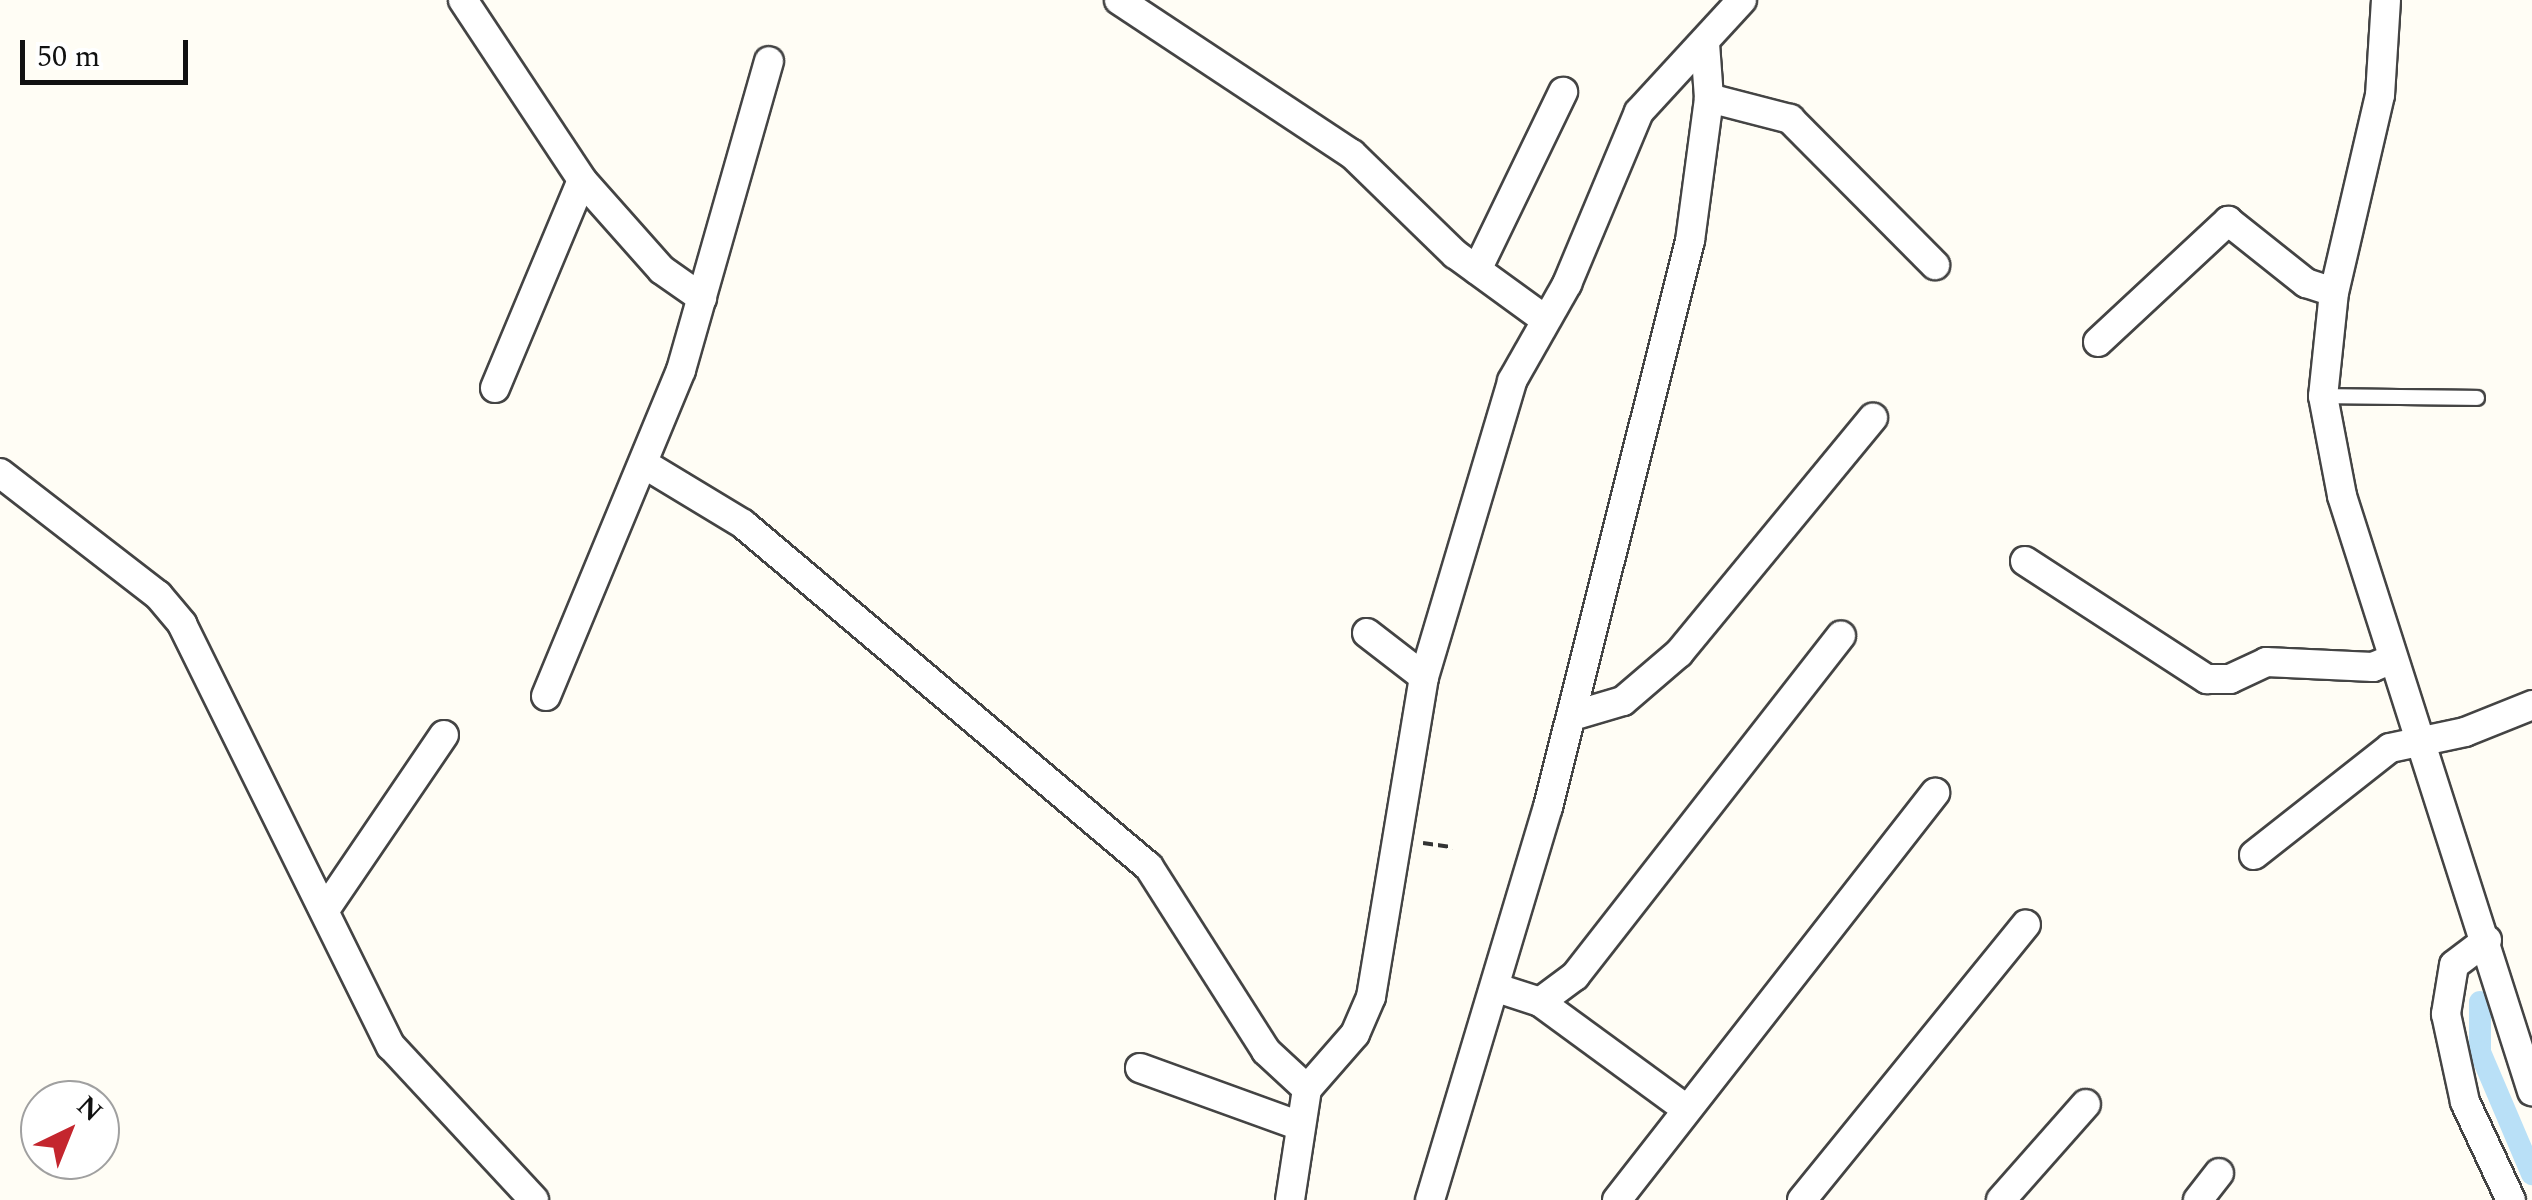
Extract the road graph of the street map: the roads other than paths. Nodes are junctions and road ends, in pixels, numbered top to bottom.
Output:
1 (1119, 0) edge
2 (1742, 0) edge
3 (2386, 0) edge
4 (470, 3) edge
5 (1705, 44) junction
6 (769, 61) dead end
7 (1563, 92) dead end
8 (1710, 98) junction
9 (582, 180) junction
10 (1935, 265) dead end
11 (1478, 270) junction
12 (2334, 292) junction
13 (702, 298) junction
14 (1546, 320) junction
15 (2098, 342) dead end
16 (496, 388) dead end
17 (2322, 396) junction
18 (2477, 398) dead end
19 (1873, 418) dead end
20 (644, 464) junction
21 (0, 472) edge
22 (2025, 560) dead end
23 (1367, 633) dead end
24 (1842, 635) dead end
25 (2392, 658) junction
26 (1424, 677) junction
27 (546, 696) dead end
28 (2532, 705) edge
29 (1572, 716) junction
30 (444, 735) dead end
31 (2418, 739) junction
32 (1934, 793) dead end
33 (2254, 855) dead end
34 (328, 908) junction
35 (2026, 924) dead end
36 (2486, 940) junction
37 (1497, 988) junction
38 (1540, 1002) junction
39 (2527, 1061) edge
40 (1140, 1068) dead end
41 (1306, 1089) junction
42 (2532, 1092) edge
43 (2086, 1104) dead end
44 (1686, 1109) junction
45 (1300, 1126) junction
46 (2219, 1173) dead end
47 (2500, 1197) edge
48 (534, 1200) edge
49 (1290, 1200) edge
50 (1430, 1200) edge
51 (1617, 1200) edge
52 (1802, 1200) edge
53 (2001, 1200) edge
54 (2198, 1200) edge

1 - 11 street
2 - 5 street
3 - 12 street
4 - 9 street
5 - 8 street
5 - 14 street
6 - 13 street
7 - 11 street
8 - 10 street
8 - 29 street
9 - 13 street
9 - 16 street
11 - 14 street
12 - 15 street
12 - 17 street
13 - 20 street
14 - 26 street
17 - 18 lane
17 - 25 street
19 - 29 street
20 - 27 street
20 - 41 street
21 - 34 street
22 - 25 street
23 - 26 street
24 - 38 street
25 - 31 street
26 - 41 street
28 - 31 street
29 - 37 street
30 - 34 street
31 - 33 street
31 - 36 street
32 - 44 street
34 - 48 street
35 - 52 street
36 - 39 street
36 - 47 street
37 - 38 street
37 - 50 street
38 - 44 street
39 - 42 street
40 - 45 street
41 - 45 street
43 - 53 street
44 - 51 street
45 - 49 street
46 - 54 street

